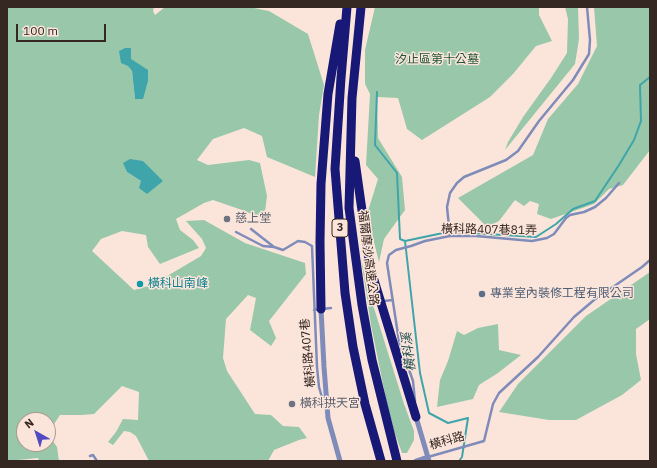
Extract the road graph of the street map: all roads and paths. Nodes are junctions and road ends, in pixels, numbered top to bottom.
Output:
1 (343, 7) edge
2 (348, 7) edge
3 (361, 7) edge
4 (587, 7) edge
5 (351, 132) junction
6 (619, 183) dead end
7 (251, 229) dead end
8 (236, 232) dead end
9 (450, 236) junction
10 (274, 247) junction
11 (650, 260) edge
12 (393, 300) junction
13 (384, 301) dead end
14 (322, 309) junction
15 (416, 417) junction
16 (90, 456) dead end
17 (429, 460) edge
18 (97, 461) edge
19 (340, 461) edge
20 (381, 461) edge
21 (397, 461) edge
22 (416, 461) edge

1 - 14 highway
2 - 20 highway, 福爾摩沙高速公路 / 3
3 - 5 highway, 福爾摩沙高速公路 / 3
4 - 9 lane
5 - 15 highway
5 - 21 highway, 福爾摩沙高速公路 / 3
6 - 9 lane, 橫科路407巷81弄
7 - 10 lane
8 - 10 lane
9 - 12 lane, 橫科路407巷81弄
10 - 14 lane
11 - 17 lane, 橫科路
12 - 13 lane
12 - 15 lane
14 - 19 street
15 - 17 street
16 - 18 lane
17 - 22 street, 橫科路

